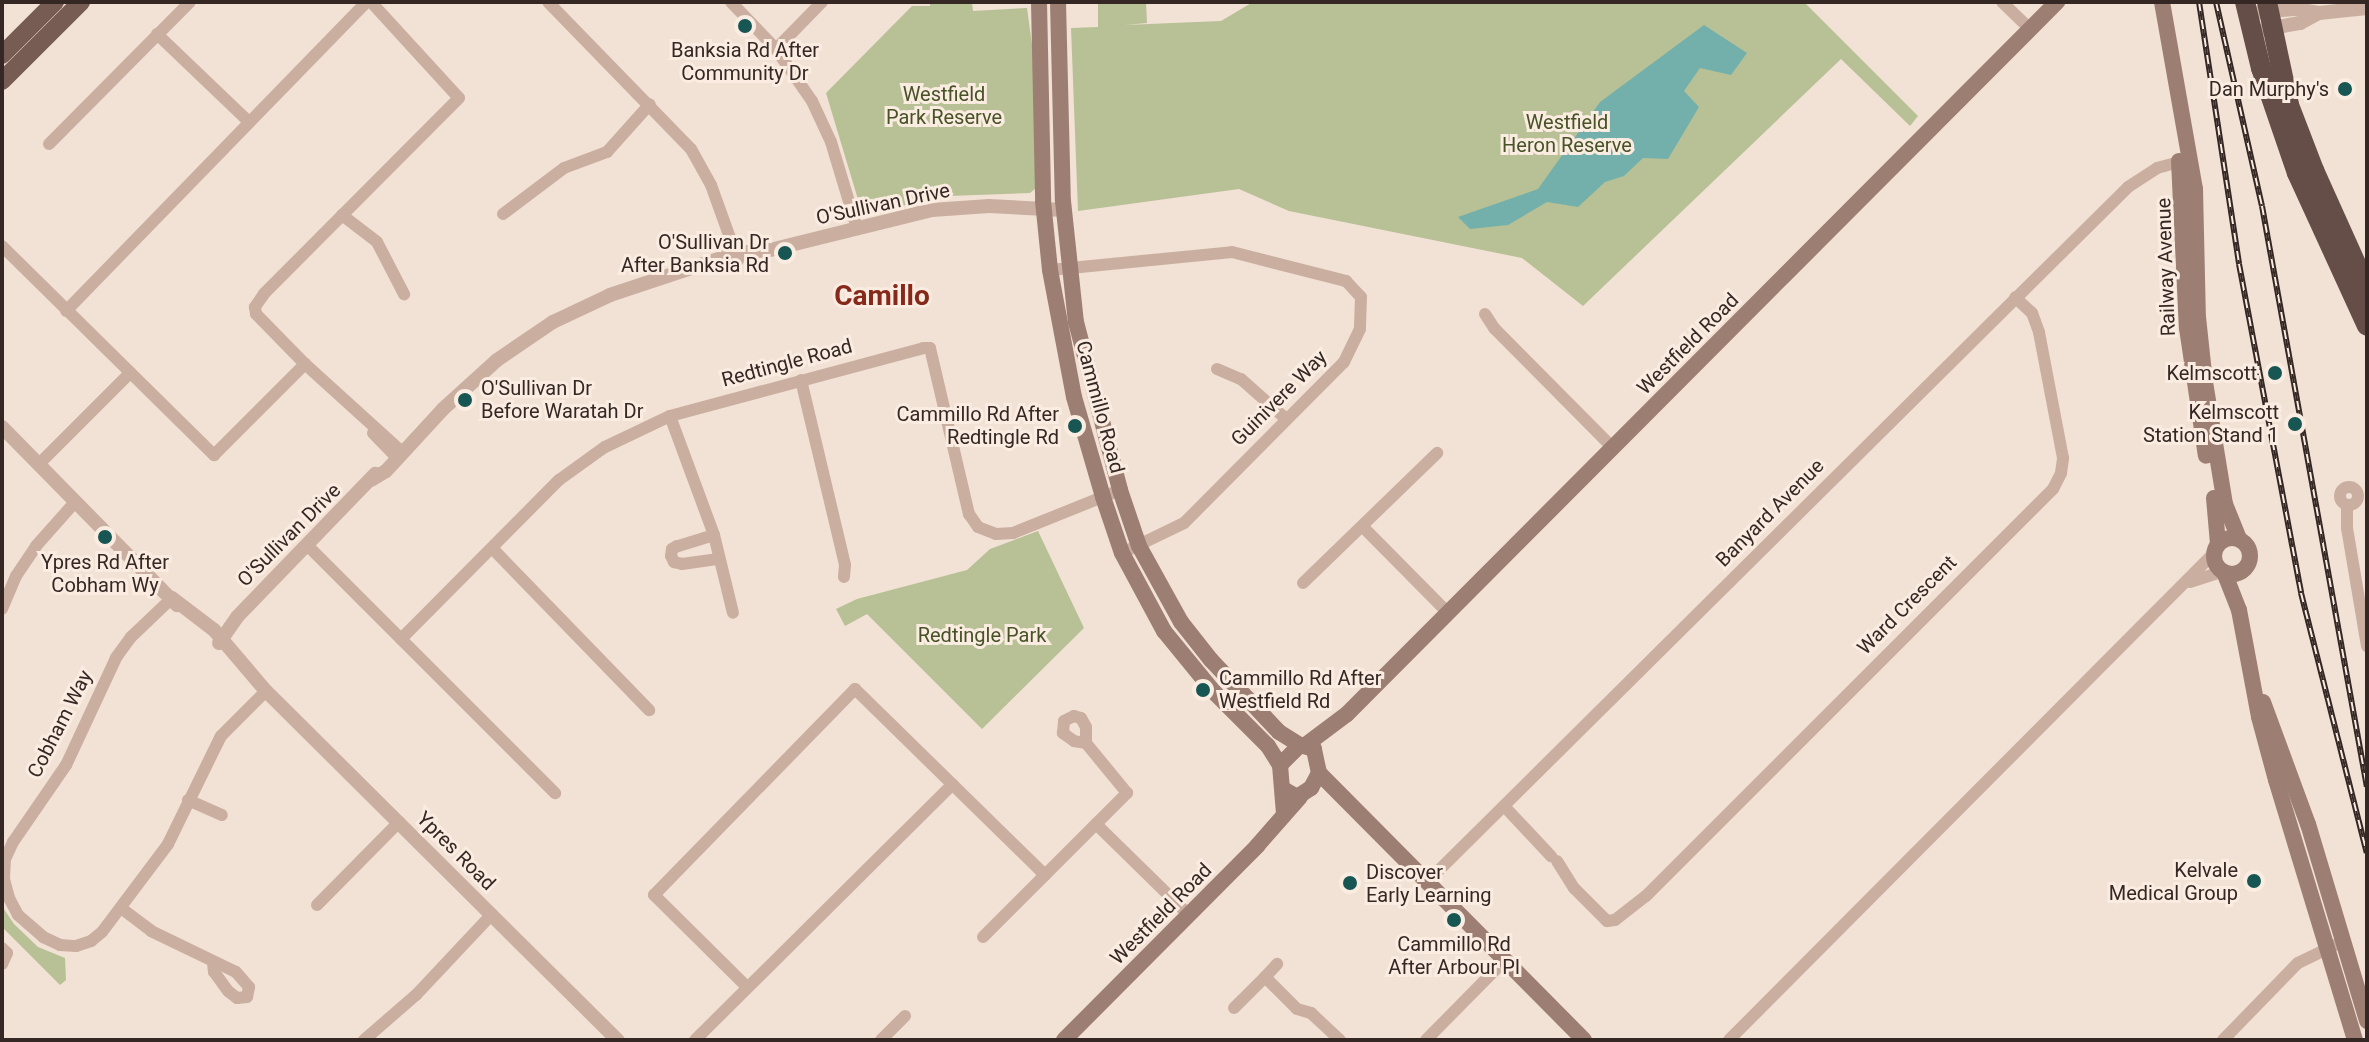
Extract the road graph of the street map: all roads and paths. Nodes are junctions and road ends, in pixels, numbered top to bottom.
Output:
1 (55, 2) edge
2 (81, 2) edge
3 (190, 2) edge
4 (368, 2) edge
5 (548, 2) edge
6 (731, 2) edge
7 (822, 2) edge
8 (1039, 2) edge
9 (1058, 2) edge
10 (2002, 2) edge
11 (2057, 2) edge
12 (2153, 2) edge
13 (2162, 2) edge
14 (2367, 8) edge
15 (2258, 15) edge
16 (2164, 28) junction
17 (2030, 29) junction
18 (157, 34) junction
19 (776, 49) junction
20 (2, 55) edge
21 (2, 81) edge
22 (650, 104) junction
23 (249, 122) junction
24 (49, 144) dead end
25 (2185, 165) junction
26 (1063, 205) junction
27 (1044, 206) junction
28 (503, 214) dead end
29 (342, 215) junction
30 (2198, 224) junction
31 (857, 228) junction
32 (2, 246) edge
33 (733, 258) junction
34 (1069, 267) junction
35 (1050, 270) junction
36 (2186, 277) junction
37 (2357, 279) edge
38 (404, 294) dead end
39 (2015, 297) junction
40 (66, 311) junction
41 (1485, 314) dead end
42 (2367, 326) edge
43 (305, 364) junction
44 (1217, 369) dead end
45 (130, 373) junction
46 (801, 380) junction
47 (670, 416) junction
48 (1286, 419) junction
49 (2, 427) edge
50 (1613, 448) junction
51 (396, 452) junction
52 (1437, 453) dead end
53 (39, 464) junction
54 (2362, 489) edge
55 (1120, 490) junction
56 (1103, 497) junction
57 (76, 501) junction
58 (1363, 527) junction
59 (714, 535) junction
60 (2239, 539) junction
61 (307, 545) junction
62 (1139, 546) junction
63 (492, 548) junction
64 (2216, 548) junction
65 (1122, 553) junction
66 (719, 559) junction
67 (2246, 567) junction
68 (2224, 572) junction
69 (844, 577) dead end
70 (1303, 583) dead end
71 (2187, 583) junction
72 (172, 598) junction
73 (4, 600) edge
74 (2239, 610) junction
75 (733, 613) dead end
76 (1448, 613) junction
77 (215, 638) junction
78 (401, 639) junction
79 (2367, 646) edge
80 (2253, 683) junction
81 (266, 691) junction
82 (649, 710) dead end
83 (1086, 743) dead end
84 (1308, 748) junction
85 (1280, 765) junction
86 (953, 784) junction
87 (1310, 786) junction
88 (1283, 789) junction
89 (555, 793) dead end
90 (188, 800) junction
91 (1504, 806) junction
92 (1284, 814) junction
93 (222, 815) dead end
94 (399, 822) junction
95 (1096, 824) junction
96 (1045, 875) junction
97 (1427, 882) junction
98 (317, 905) dead end
99 (121, 908) junction
100 (492, 914) junction
101 (1189, 915) junction
102 (983, 937) dead end
103 (2346, 941) junction
104 (2329, 947) junction
105 (2, 948) edge
106 (1504, 961) junction
107 (213, 962) dead end
108 (2, 964) edge
109 (1277, 964) dead end
110 (1265, 977) junction
111 (747, 987) junction
112 (1234, 1008) dead end
113 (905, 1016) dead end
114 (2367, 1021) edge
115 (364, 1040) edge
116 (618, 1040) edge
117 (695, 1040) edge
118 (881, 1040) edge
119 (1064, 1040) edge
120 (1340, 1040) edge
121 (1426, 1040) edge
122 (1584, 1040) edge
123 (1729, 1040) edge
124 (2223, 1040) edge
125 (2355, 1040) edge

1 - 20 main road
2 - 21 main road
3 - 18 street
4 - 23 street
4 - 29 street
5 - 22 street
6 - 19 street
7 - 19 street
8 - 27 main road, Cammillo Road
9 - 26 main road, Cammillo Road
10 - 17 street
11 - 17 main road, Westfield Road
12 - 16 main road, Railway Avenue
13 - 16 main road, Railway Avenue
14 - 15 street
15 - 37 highway
16 - 25 main road, Railway Avenue
17 - 50 main road, Westfield Road
18 - 23 street
18 - 24 street
19 - 31 street
22 - 28 street
22 - 33 street
23 - 40 street
25 - 30 main road, Railway Avenue
25 - 36 main road, Railway Avenue
25 - 39 street, Banyard Avenue
26 - 27 street, O'Sullivan Drive
26 - 34 main road, Cammillo Road
27 - 31 street, O'Sullivan Drive
27 - 35 main road, Cammillo Road
29 - 38 street
29 - 43 street
30 - 36 main road
30 - 60 main road, Railway Avenue
31 - 33 street, O'Sullivan Drive
32 - 40 street
33 - 51 street, O'Sullivan Drive
34 - 35 street, Guinivere Way
34 - 48 street, Guinivere Way
34 - 55 main road, Cammillo Road
35 - 56 main road, Cammillo Road
36 - 64 main road, Railway Avenue
37 - 42 highway
39 - 91 street, Banyard Avenue
39 - 91 street, Ward Crescent
40 - 45 street
41 - 50 street
43 - 45 street
43 - 51 street
44 - 48 street
45 - 53 street
46 - 47 street, Redtingle Road
46 - 56 street, Redtingle Road
46 - 69 street
47 - 59 street
47 - 63 street, Redtingle Road
48 - 62 street, Guinivere Way
49 - 53 street, Ypres Road
50 - 76 main road, Westfield Road
51 - 61 street, O'Sullivan Drive
52 - 58 street
53 - 57 street, Ypres Road
54 - 79 street
55 - 56 street, Redtingle Road
55 - 62 main road, Cammillo Road
56 - 65 main road, Cammillo Road
57 - 72 street, Ypres Road
57 - 73 street
58 - 70 street
58 - 76 street
59 - 66 street
59 - 66 street
60 - 64 main road
60 - 67 main road, Railway Avenue
61 - 77 street, O'Sullivan Drive
61 - 78 street
62 - 65 street, Guinivere Way
62 - 84 main road, Cammillo Road
63 - 78 street, Redtingle Road
63 - 82 street
64 - 68 main road, Railway Avenue
64 - 71 street
65 - 85 main road, Cammillo Road
66 - 75 street
67 - 68 main road
67 - 74 main road, Railway Avenue
68 - 71 street
68 - 74 main road, Railway Avenue
71 - 123 street
72 - 77 street, Ypres Road
72 - 99 street, Cobham Way
74 - 80 main road, Railway Avenue
76 - 84 main road, Westfield Road
77 - 81 street, Ypres Road
78 - 89 street
80 - 103 main road, Railway Avenue
80 - 104 main road, Railway Avenue
81 - 90 street, Cobham Way
81 - 94 street, Ypres Road
83 - 95 street
84 - 85 main road, Westfield Road
84 - 87 main road
85 - 88 main road
86 - 96 street
86 - 111 street
86 - 111 street
87 - 88 main road
87 - 92 main road, Westfield Road
87 - 97 main road
88 - 92 main road
90 - 93 street
90 - 99 street, Cobham Way
91 - 97 street, Banyard Avenue
92 - 101 main road, Westfield Road
94 - 98 street
94 - 100 street, Ypres Road
95 - 96 street
95 - 101 street
96 - 102 street
97 - 106 main road
99 - 107 street
100 - 115 street
100 - 116 street, Ypres Road
101 - 119 main road, Westfield Road
103 - 104 street
103 - 114 main road, Railway Avenue
104 - 124 street
104 - 125 main road, Railway Avenue
105 - 108 street
106 - 121 street
106 - 122 main road
109 - 110 street
110 - 112 street
110 - 120 street
111 - 117 street
113 - 118 street

